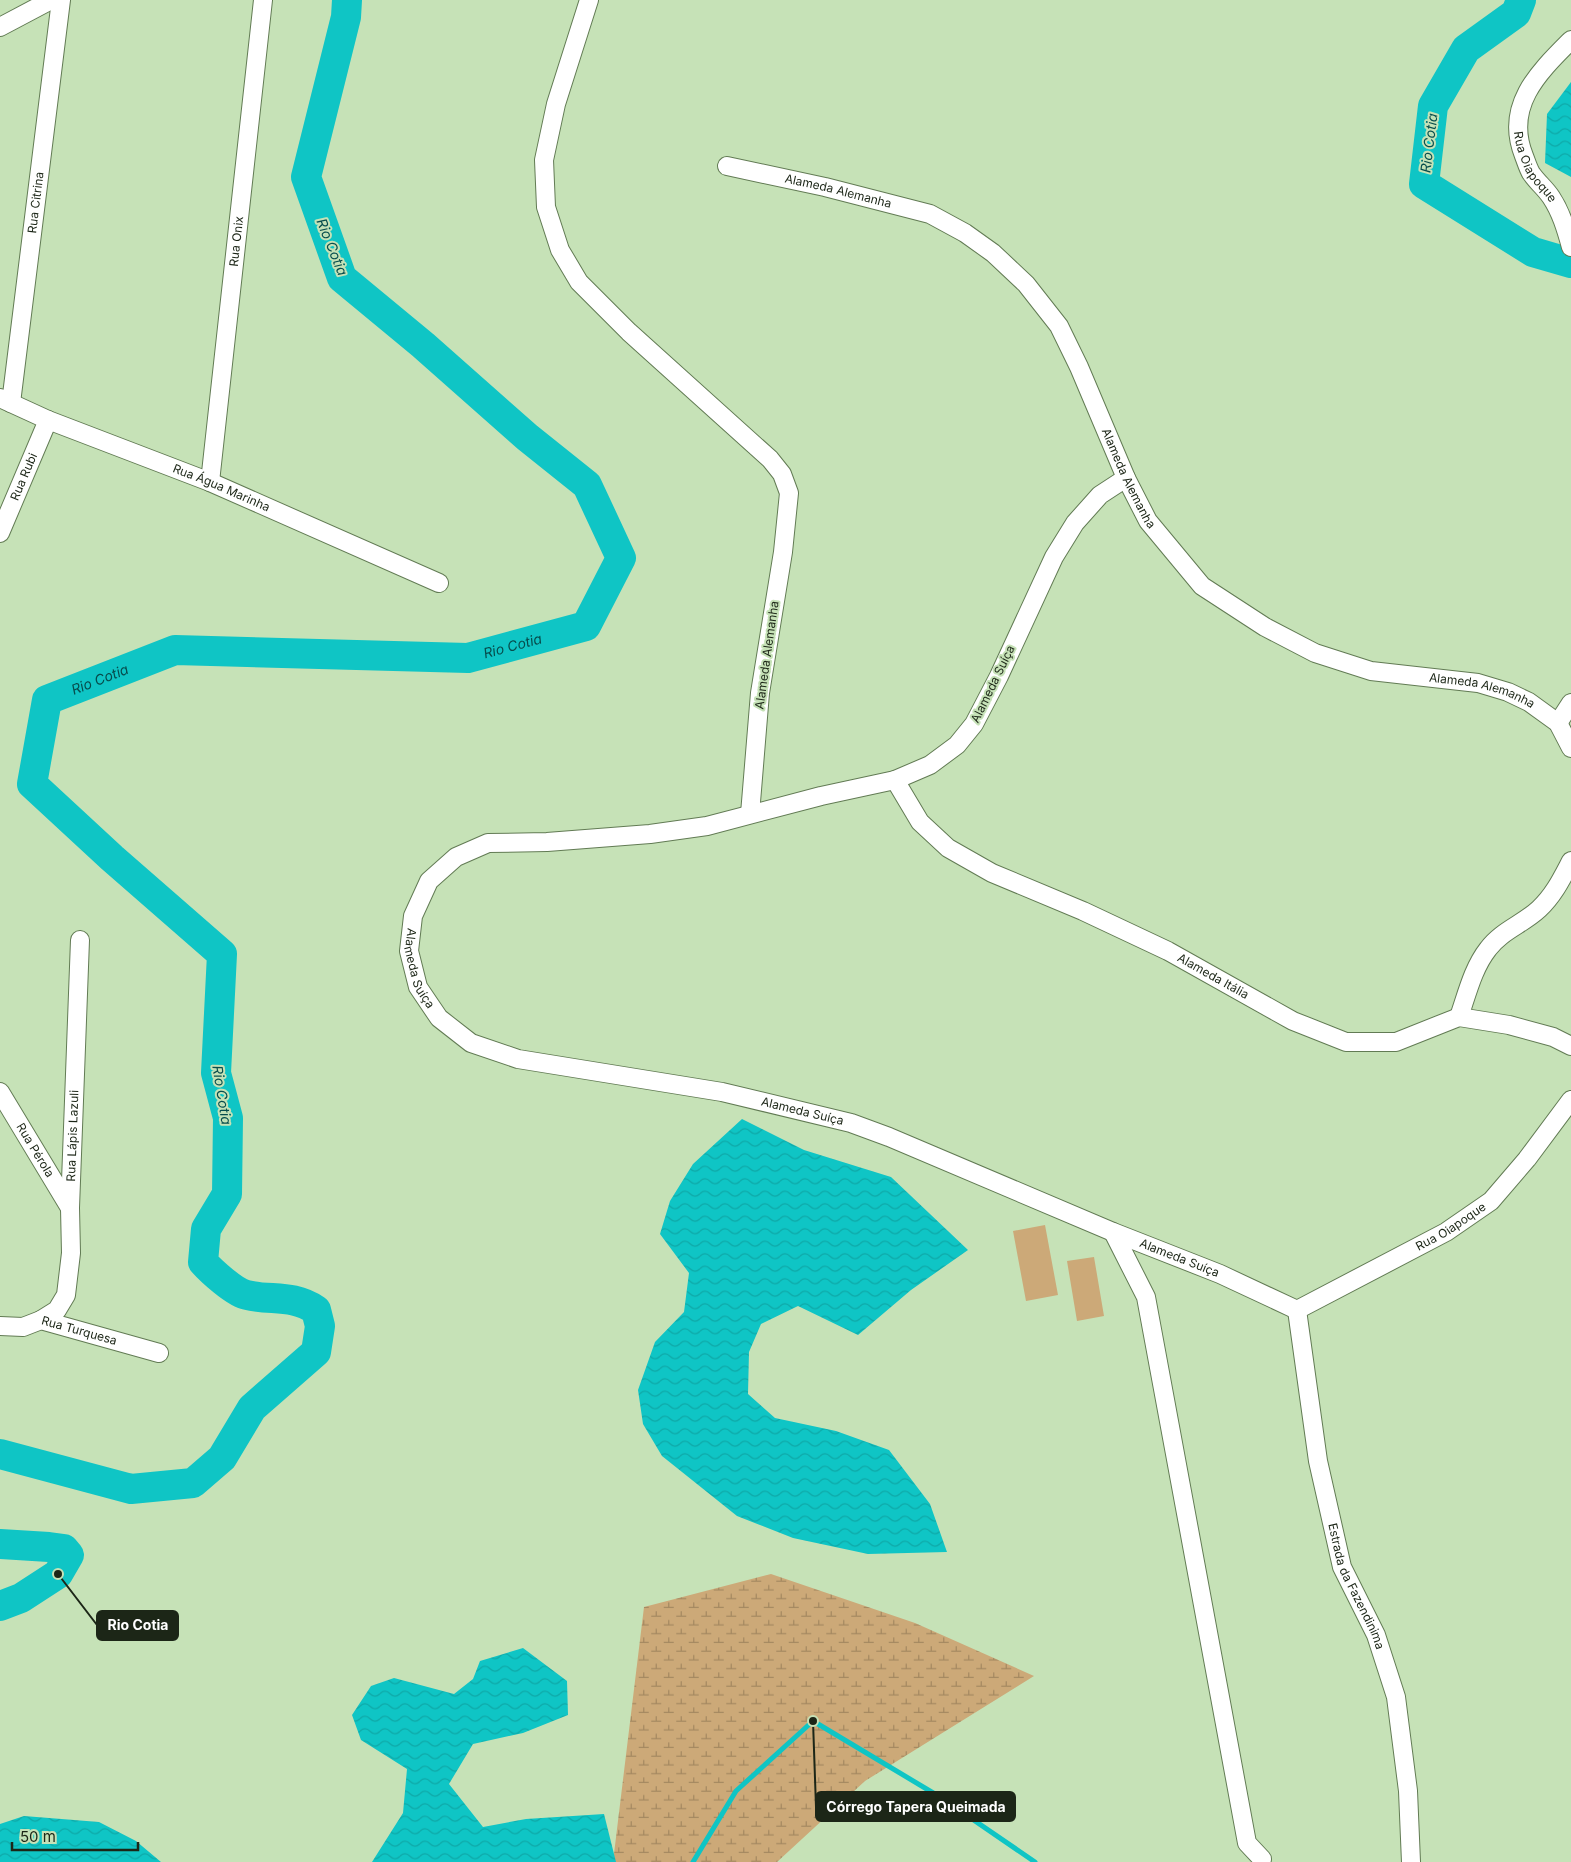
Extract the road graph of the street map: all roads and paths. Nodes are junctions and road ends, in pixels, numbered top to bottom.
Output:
1 (51, 0) edge
2 (60, 0) edge
3 (263, 0) edge
4 (589, 0) edge
5 (0, 27) edge
6 (1571, 40) edge
7 (727, 166) dead end
8 (1571, 247) edge
9 (5, 401) edge
10 (48, 420) junction
11 (1126, 478) junction
12 (210, 482) junction
13 (0, 533) edge
14 (439, 583) dead end
15 (1571, 703) edge
16 (1558, 723) junction
17 (1571, 748) edge
18 (895, 780) junction
19 (750, 814) junction
20 (1571, 860) edge
21 (80, 940) dead end
22 (1459, 1017) junction
23 (1571, 1046) edge
24 (0, 1092) edge
25 (1571, 1100) edge
26 (70, 1208) junction
27 (1113, 1232) junction
28 (1297, 1310) junction
29 (41, 1320) junction
30 (0, 1326) edge
31 (159, 1353) dead end
32 (1262, 1859) dead end
33 (1411, 1862) edge

1 - 5 street
2 - 9 street, Rua Citrina
3 - 12 street, Rua Onix
4 - 19 street, Alameda Alemanha
6 - 8 street, Rua Oiapoque
7 - 11 street, Alameda Alemanha
9 - 10 street, Rua Água Marinha
10 - 12 street, Rua Água Marinha
10 - 13 street, Rua Rubi
11 - 16 street, Alameda Alemanha
11 - 18 street, Alameda Suíça
12 - 14 street, Rua Água Marinha
15 - 16 street
16 - 17 street, Alameda Alemanha
18 - 19 street, Alameda Suíça
18 - 22 street, Alameda Itália
19 - 27 street, Alameda Suíça
20 - 22 street
21 - 26 street, Rua Lápis Lazuli
22 - 23 street
24 - 26 street, Rua Pérola
25 - 28 street, Rua Oiapoque
26 - 29 street, Rua Lápis Lazuli
27 - 28 street, Alameda Suíça
27 - 32 street
28 - 33 street, Estrada da Fazendinima
29 - 30 street, Rua Turquesa
29 - 31 street, Rua Turquesa

